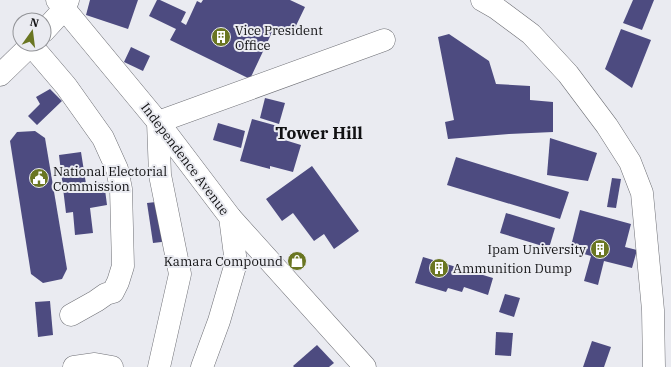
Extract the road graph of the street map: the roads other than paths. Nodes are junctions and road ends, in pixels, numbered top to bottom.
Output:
1 (482, 0) edge
2 (63, 3) edge
3 (52, 18) edge
4 (384, 40) dead end
5 (24, 52) edge
6 (44, 52) edge
7 (0, 75) edge
8 (158, 122) junction
9 (230, 217) junction
10 (71, 316) dead end
11 (74, 367) edge
12 (112, 367) edge
13 (159, 367) edge
14 (202, 367) edge
15 (365, 367) edge
16 (654, 367) edge

1 - 16 street
2 - 3 street
2 - 8 street, Independence Avenue
4 - 8 street
5 - 7 street
6 - 10 street
8 - 9 street, Independence Avenue
8 - 13 street
9 - 14 street, Independence Avenue
9 - 15 street
11 - 12 street

